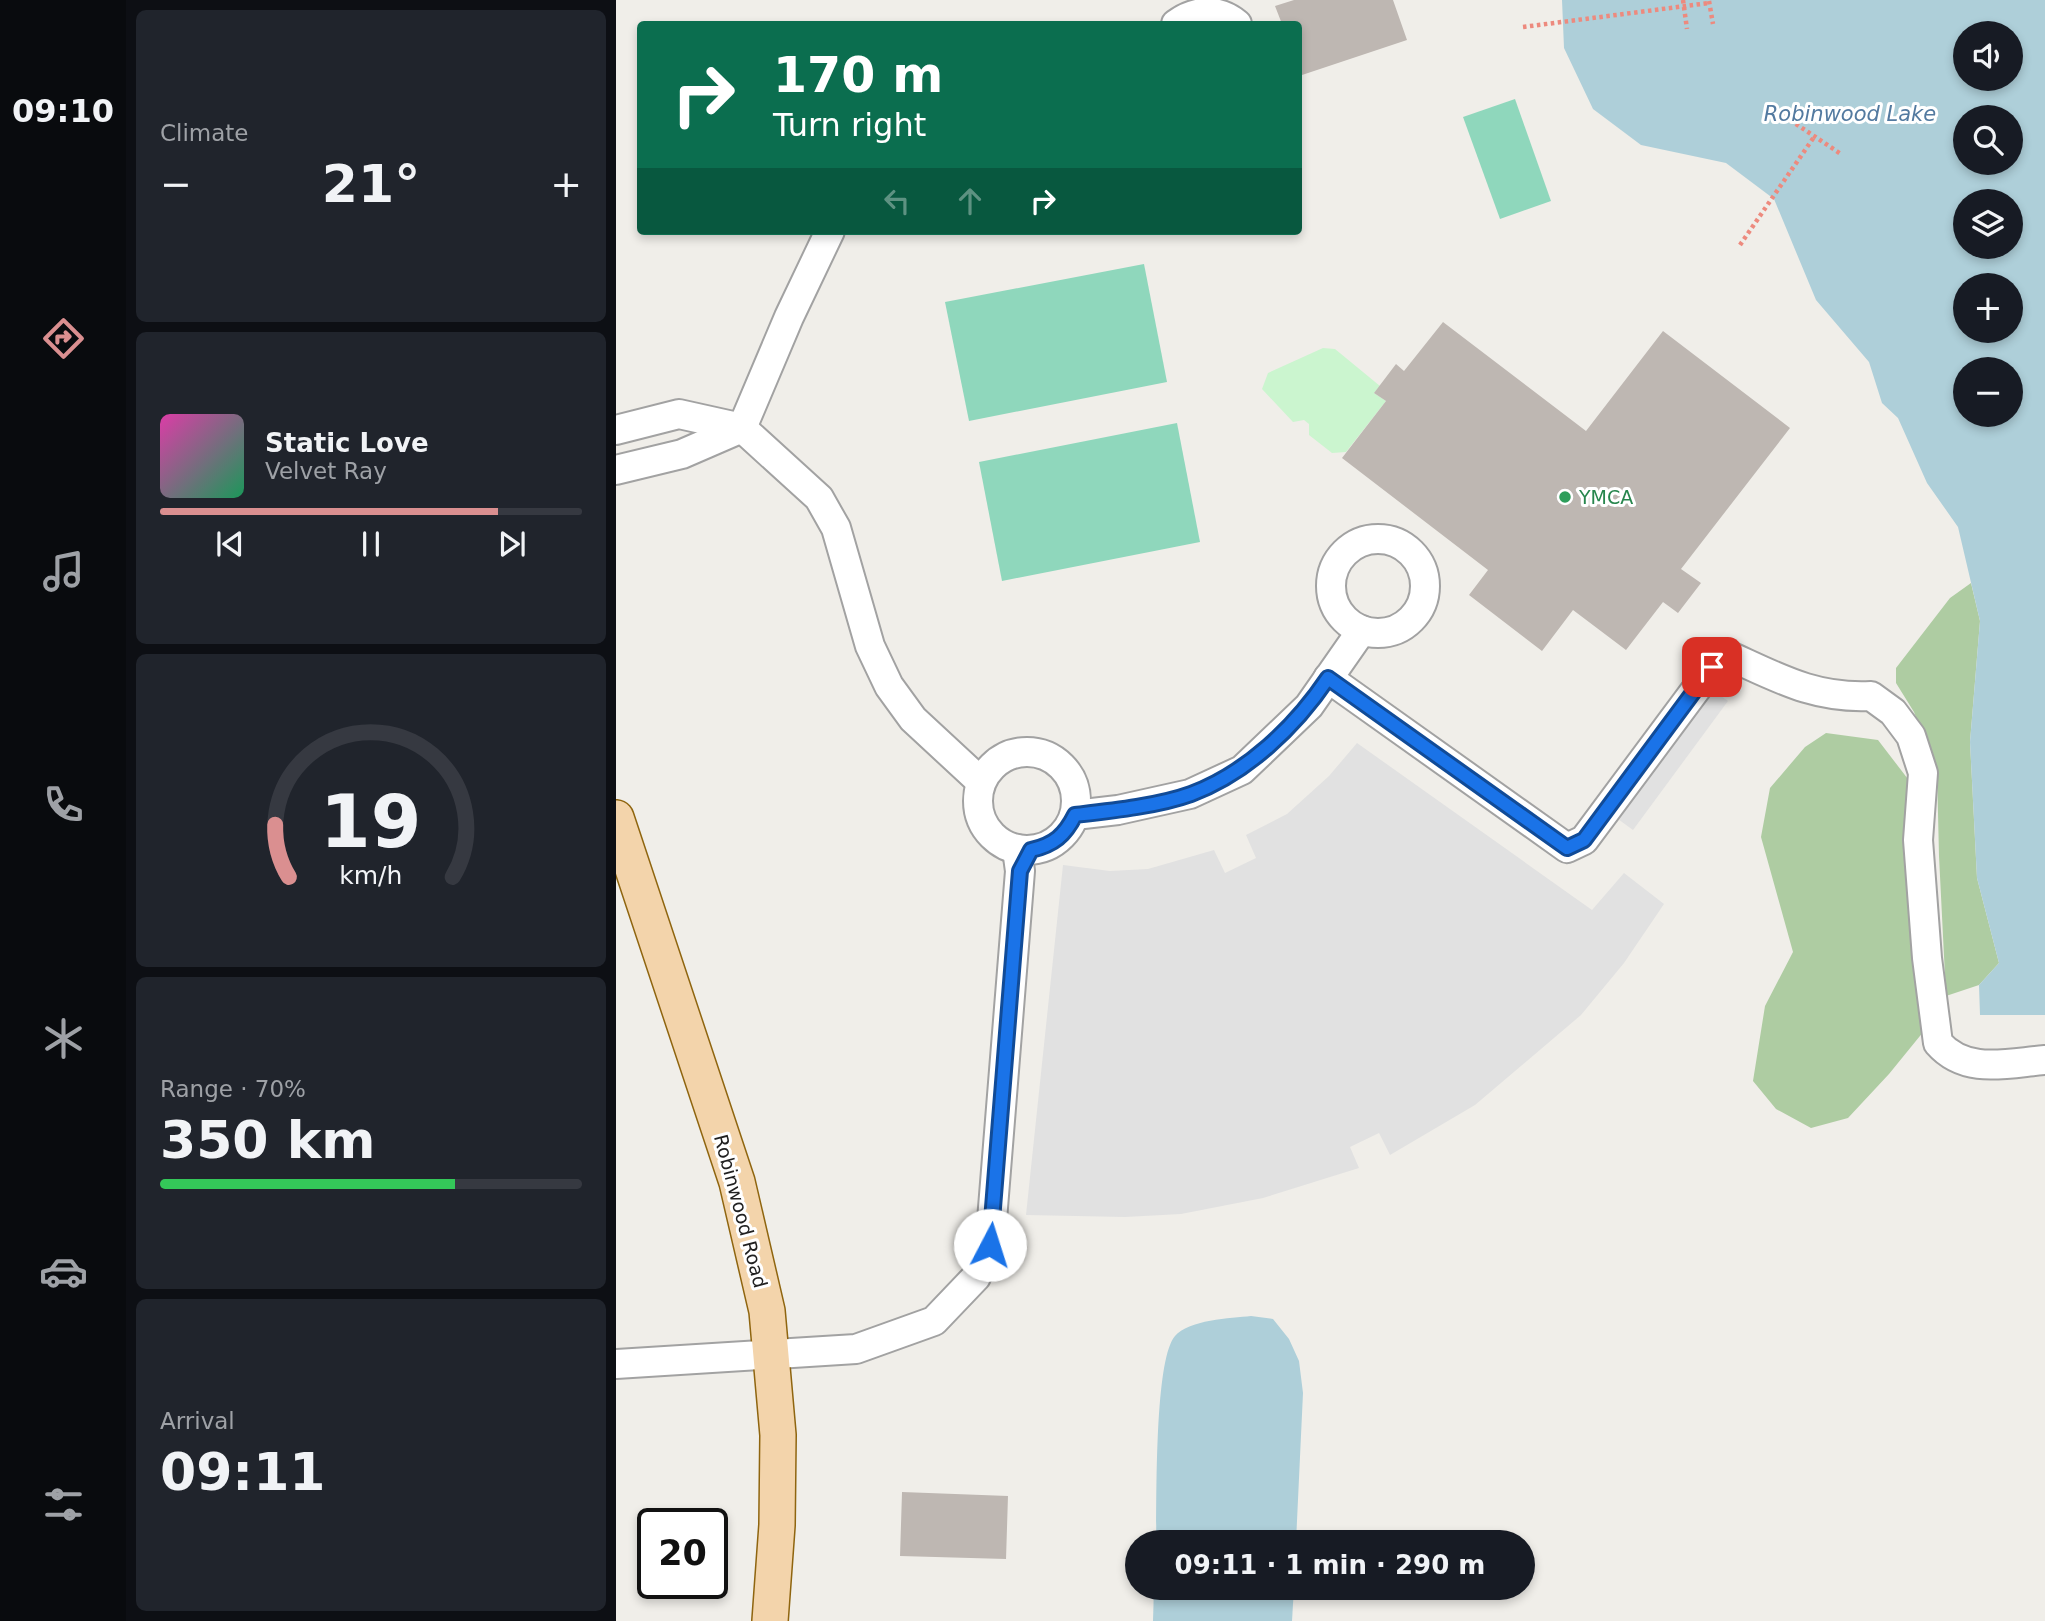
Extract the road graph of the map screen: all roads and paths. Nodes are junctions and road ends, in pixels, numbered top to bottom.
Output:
1 (1709, 1) edge
2 (1683, 3) edge
3 (1181, 21) edge
4 (1232, 21) edge
5 (1713, 24) dead end
6 (1523, 27) dead end
7 (1687, 29) dead end
8 (1790, 120) dead end
9 (1814, 136) junction
10 (1841, 154) dead end
11 (828, 235) edge
12 (1740, 246) dead end
13 (742, 428) junction
14 (616, 430) edge
15 (616, 470) edge
16 (1362, 631) dead end
17 (1328, 678) junction
18 (981, 782) junction
19 (1076, 807) junction
20 (616, 818) edge
21 (1023, 857) junction
22 (2045, 1060) edge
23 (771, 1355) junction
24 (616, 1364) edge
25 (769, 1621) edge

1 - 2 path
1 - 5 path
2 - 6 path
2 - 7 path
3 - 4 lane
8 - 9 path
9 - 10 path
9 - 12 path
11 - 13 lane
13 - 14 lane
13 - 15 lane
13 - 18 lane
16 - 17 lane
17 - 19 lane
17 - 22 lane
18 - 19 lane
18 - 21 lane
19 - 21 lane
20 - 23 main road, Robinwood Road
21 - 23 lane
23 - 24 lane
23 - 25 main road, Robinwood Road

